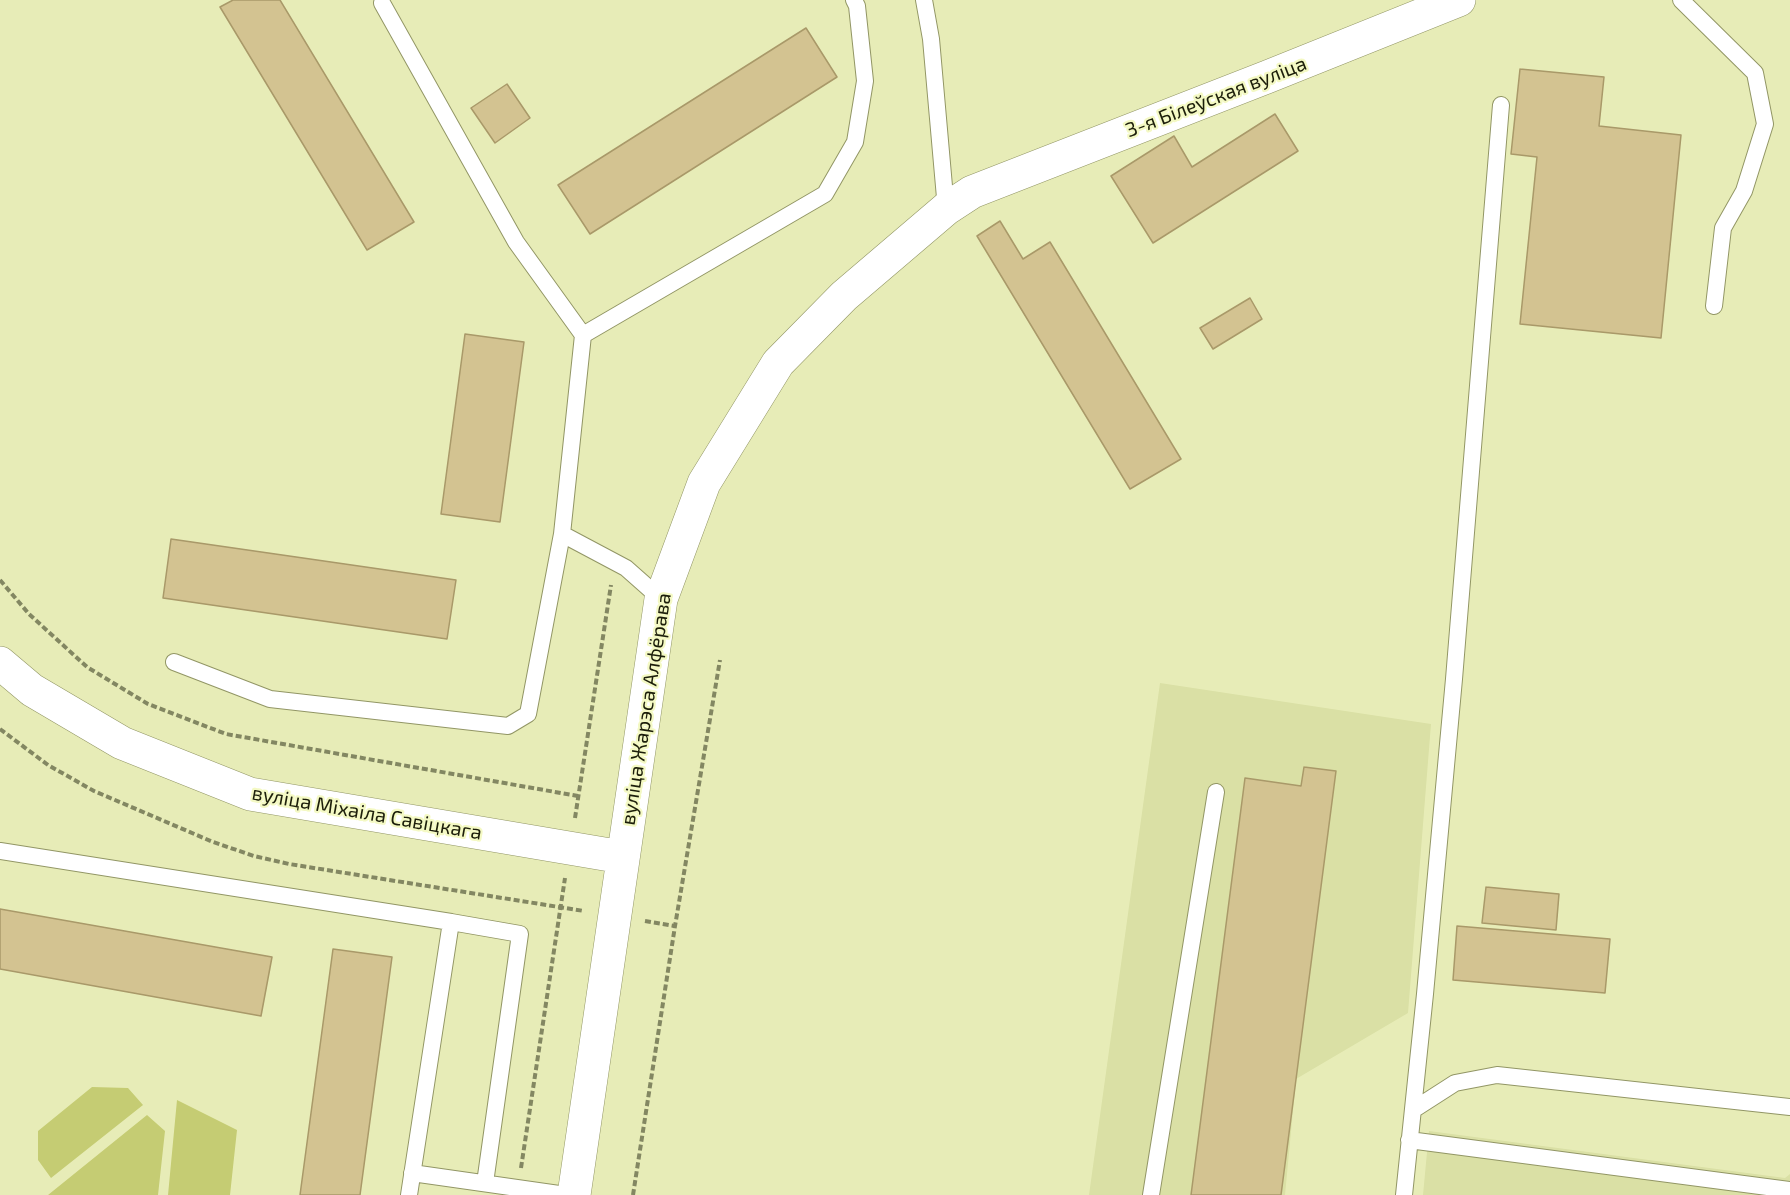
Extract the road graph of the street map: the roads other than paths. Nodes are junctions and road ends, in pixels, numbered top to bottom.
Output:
1 (854, 0) edge
2 (924, 0) edge
3 (1459, 0) edge
4 (1682, 0) edge
5 (382, 3) dead end
6 (1501, 105) dead end
7 (959, 201) junction
8 (1714, 306) dead end
9 (583, 335) junction
10 (562, 534) junction
11 (661, 600) junction
12 (174, 662) dead end
13 (0, 663) edge
14 (1216, 792) dead end
15 (0, 851) edge
16 (622, 856) junction
17 (451, 922) junction
18 (1790, 1107) edge
19 (1413, 1110) junction
20 (1409, 1140) junction
21 (412, 1173) junction
22 (485, 1184) junction
23 (1790, 1190) edge
24 (409, 1195) edge
25 (566, 1195) edge
26 (574, 1195) edge
27 (1151, 1195) edge
28 (1404, 1195) edge

1 - 9 lane
2 - 7 lane
3 - 7 street, 3-я Білеўская вуліца
4 - 8 lane
5 - 9 lane
6 - 19 lane
7 - 11 street, вуліца Жарэса Алфёрава
9 - 10 lane
10 - 11 lane
10 - 12 lane
11 - 16 street, вуліца Жарэса Алфёрава
13 - 16 street, вуліца Міхаіла Савіцкага
14 - 27 lane
15 - 17 lane
16 - 26 street, вуліца Жарэса Алфёрава
17 - 21 lane
17 - 22 lane
18 - 19 lane
19 - 20 lane
20 - 23 lane
20 - 28 lane
21 - 22 lane
21 - 24 lane
22 - 25 lane

